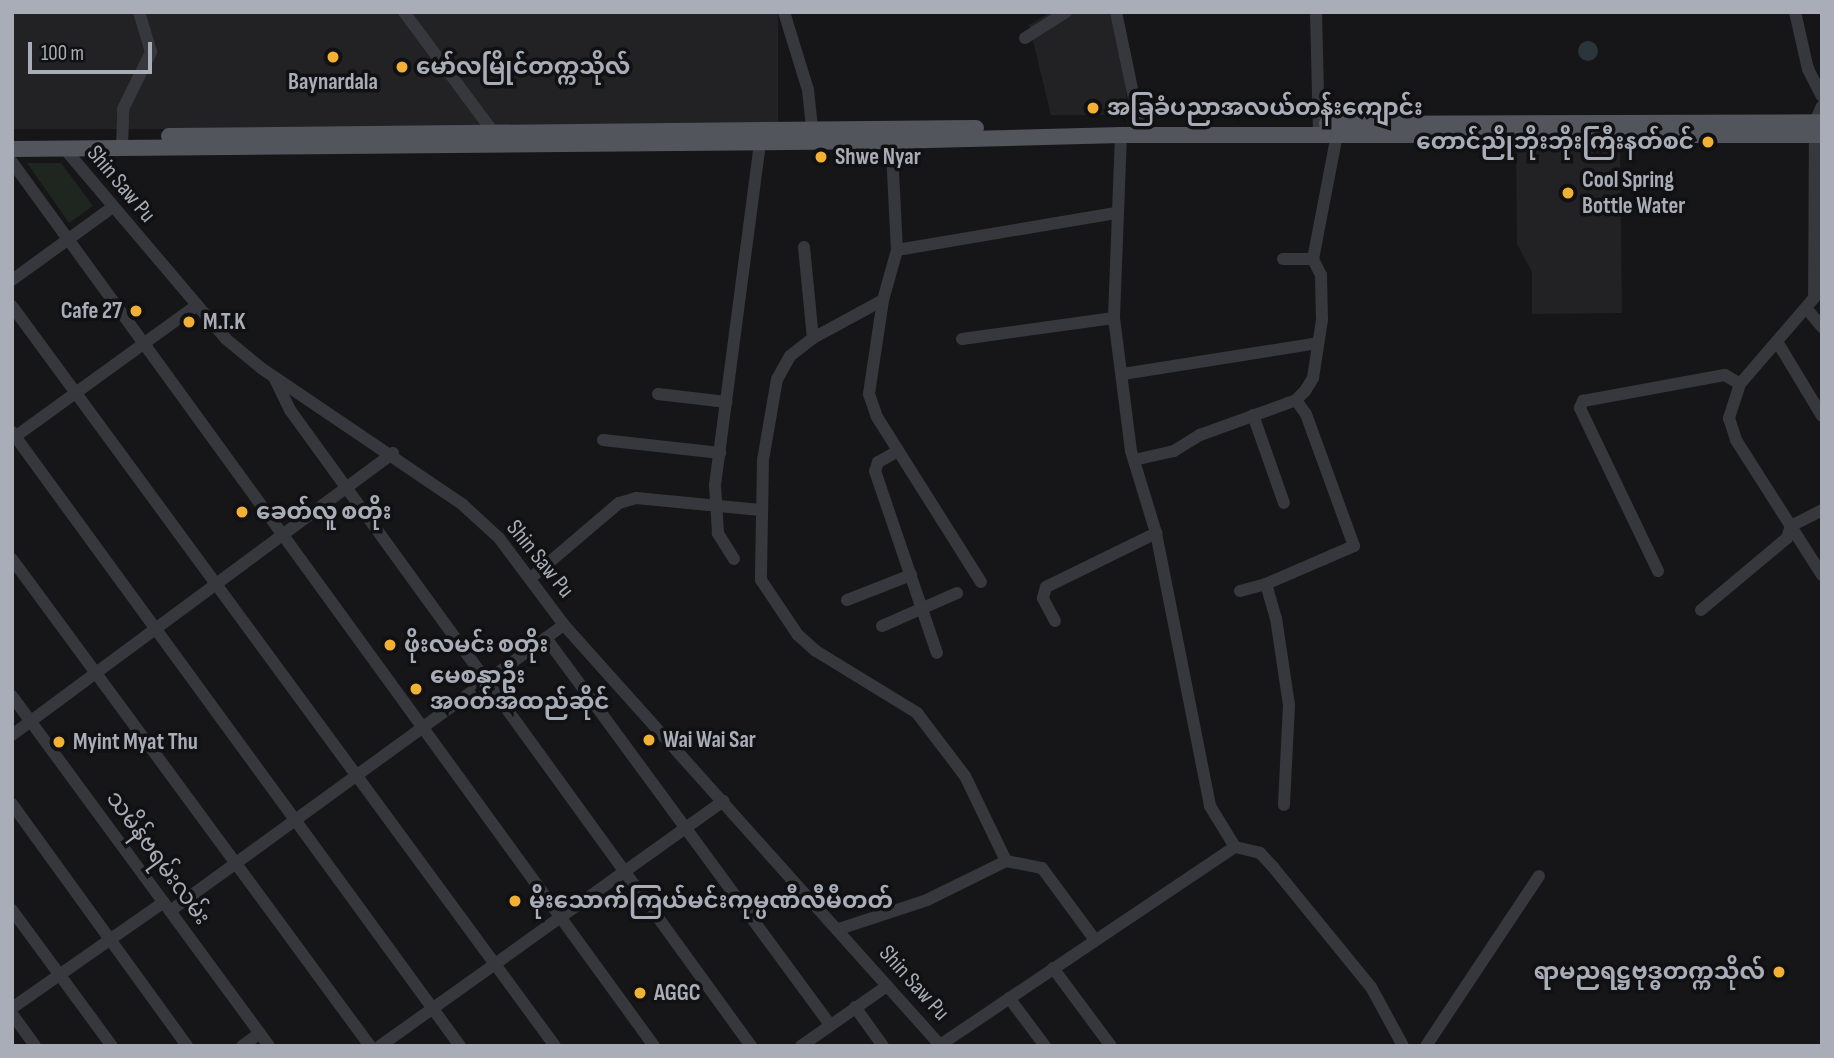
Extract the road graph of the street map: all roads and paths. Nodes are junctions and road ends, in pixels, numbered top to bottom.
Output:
1 (139, 12) edge
2 (404, 12) edge
3 (784, 12) edge
4 (1066, 12) edge
5 (1116, 12) edge
6 (1316, 12) edge
7 (1795, 12) edge
8 (1025, 38) dead end
9 (1822, 96) edge
10 (1822, 106) edge
11 (1140, 127) junction
12 (1318, 129) junction
13 (1818, 129) edge
14 (1337, 134) junction
15 (891, 135) junction
16 (1121, 135) junction
17 (813, 136) junction
18 (12, 139) edge
19 (498, 139) junction
20 (122, 142) junction
21 (760, 142) junction
22 (64, 148) junction
23 (12, 149) edge
24 (12, 162) edge
25 (113, 207) junction
26 (1116, 213) junction
27 (68, 239) junction
28 (804, 247) dead end
29 (897, 250) junction
30 (1283, 259) dead end
31 (1312, 259) junction
32 (12, 280) edge
33 (883, 300) junction
34 (1822, 300) edge
35 (12, 306) edge
36 (197, 306) junction
37 (1809, 311) junction
38 (1114, 318) junction
39 (1822, 327) edge
40 (813, 338) junction
41 (962, 339) dead end
42 (142, 343) junction
43 (1318, 343) junction
44 (1778, 343) junction
45 (1123, 374) junction
46 (274, 376) junction
47 (1740, 384) junction
48 (76, 390) junction
49 (658, 394) dead end
50 (1296, 400) junction
51 (727, 402) junction
52 (1253, 415) junction
53 (1822, 416) edge
54 (13, 436) edge
55 (603, 440) dead end
56 (898, 451) junction
57 (393, 453) junction
58 (720, 453) junction
59 (1134, 460) junction
60 (347, 487) junction
61 (1284, 503) dead end
62 (715, 505) junction
63 (760, 510) junction
64 (1822, 510) edge
65 (1791, 526) junction
66 (285, 533) junction
67 (1156, 533) junction
68 (12, 559) edge
69 (734, 559) dead end
70 (1658, 571) dead end
71 (911, 575) junction
72 (1822, 575) edge
73 (531, 577) junction
74 (981, 582) dead end
75 (218, 583) junction
76 (1266, 584) junction
77 (1240, 591) dead end
78 (957, 593) dead end
79 (847, 600) dead end
80 (923, 607) junction
81 (1701, 610) dead end
82 (1055, 621) dead end
83 (564, 625) junction
84 (882, 626) dead end
85 (158, 627) junction
86 (546, 638) junction
87 (937, 653) dead end
88 (96, 673) junction
89 (489, 679) junction
90 (12, 696) edge
91 (31, 721) junction
92 (422, 728) junction
93 (12, 735) edge
94 (359, 774) junction
95 (724, 802) junction
96 (12, 804) edge
97 (1284, 805) dead end
98 (297, 818) junction
99 (687, 828) junction
100 (1235, 847) junction
101 (1006, 861) junction
102 (236, 863) junction
103 (626, 871) junction
104 (1539, 876) dead end
105 (167, 906) junction
106 (12, 910) edge
107 (561, 917) junction
108 (839, 929) junction
109 (110, 940) junction
110 (1095, 940) junction
111 (495, 964) junction
112 (1053, 968) junction
113 (60, 974) junction
114 (887, 986) junction
115 (1009, 998) junction
116 (855, 1007) junction
117 (12, 1008) edge
118 (432, 1008) junction
119 (12, 1014) edge
120 (830, 1025) junction
121 (260, 1033) junction
122 (941, 1045) edge
123 (35, 1046) edge
124 (112, 1046) edge
125 (187, 1046) edge
126 (243, 1046) edge
127 (269, 1046) edge
128 (370, 1046) edge
129 (380, 1046) edge
130 (460, 1046) edge
131 (555, 1046) edge
132 (654, 1046) edge
133 (751, 1046) edge
134 (801, 1046) edge
135 (883, 1046) edge
136 (1045, 1046) edge
137 (1111, 1046) edge
138 (1403, 1046) edge
139 (1426, 1046) edge

1 - 20 street
2 - 19 street
3 - 17 street
4 - 8 street
5 - 11 street
6 - 12 street
7 - 9 street
10 - 13 street
11 - 12 main road
11 - 15 main road
12 - 13 main road
12 - 14 main road
12 - 16 main road
13 - 14 main road
13 - 37 street
14 - 31 street
15 - 16 main road
15 - 17 main road
15 - 29 street
16 - 26 street
17 - 19 main road
17 - 21 main road
18 - 20 main road
19 - 20 main road
19 - 21 main road
20 - 22 main road
21 - 51 street
22 - 23 main road
22 - 25 street, Shin Saw Pu
24 - 27 street
25 - 27 street
25 - 36 street, Shin Saw Pu
26 - 29 street
26 - 38 street
27 - 32 street
27 - 42 street
28 - 40 street
29 - 33 street
30 - 31 street
31 - 43 street
33 - 40 street
33 - 56 street
34 - 37 street
35 - 48 street
36 - 42 street
36 - 46 street, Shin Saw Pu
37 - 39 street
37 - 44 street
38 - 41 street
38 - 45 street
40 - 63 street
42 - 48 street
42 - 66 street
43 - 45 street
43 - 50 street
44 - 47 street
44 - 53 street
45 - 59 street
46 - 57 street, Shin Saw Pu
46 - 60 street
47 - 65 street
47 - 70 street
48 - 54 street
48 - 75 street
49 - 51 street
50 - 52 street
50 - 76 street
51 - 58 street
52 - 59 street
52 - 61 street
54 - 85 street
55 - 58 street
56 - 71 street
56 - 74 street
57 - 60 street
57 - 73 street, Shin Saw Pu
58 - 62 street
59 - 67 street
60 - 66 street
60 - 89 street
62 - 63 street
62 - 69 street
62 - 73 street
63 - 101 street
64 - 65 street
65 - 72 street
65 - 81 street
66 - 75 street
66 - 92 street
67 - 82 street
67 - 100 street
68 - 88 street
71 - 79 street
71 - 80 street
73 - 83 street, Shin Saw Pu
75 - 85 street
75 - 94 street
76 - 77 street
76 - 97 street
78 - 80 street
80 - 84 street
80 - 87 street
83 - 86 street
83 - 95 street, Shin Saw Pu
85 - 88 street
85 - 98 street
86 - 89 street
86 - 99 street
88 - 91 street
88 - 102 street
89 - 92 street
89 - 103 street
90 - 91 street, သမိန်ဗရမ်းလမ်း
91 - 93 street
91 - 105 street, သမိန်ဗရမ်းလမ်း
92 - 94 street
92 - 107 street
94 - 98 street
94 - 111 street
95 - 99 street
95 - 108 street, Shin Saw Pu
96 - 109 street
98 - 102 street
98 - 118 street
99 - 103 street
99 - 120 street
100 - 110 street
100 - 138 street
101 - 108 street
101 - 110 street
102 - 105 street
102 - 128 street
103 - 107 street
103 - 133 street
104 - 139 street
105 - 109 street
105 - 121 street, သမိန်ဗရမ်းလမ်း
106 - 113 street
107 - 111 street
107 - 132 street
108 - 114 street, Shin Saw Pu
109 - 113 street
109 - 125 street
110 - 112 street
111 - 118 street
111 - 131 street
112 - 115 street
112 - 137 street
113 - 117 street
113 - 124 street
114 - 116 street
114 - 122 street, Shin Saw Pu
115 - 122 street
115 - 136 street
116 - 120 street
116 - 135 street
118 - 129 street
118 - 130 street
119 - 123 street
120 - 134 street
121 - 126 street
121 - 127 street, သမိန်ဗရမ်းလမ်း

